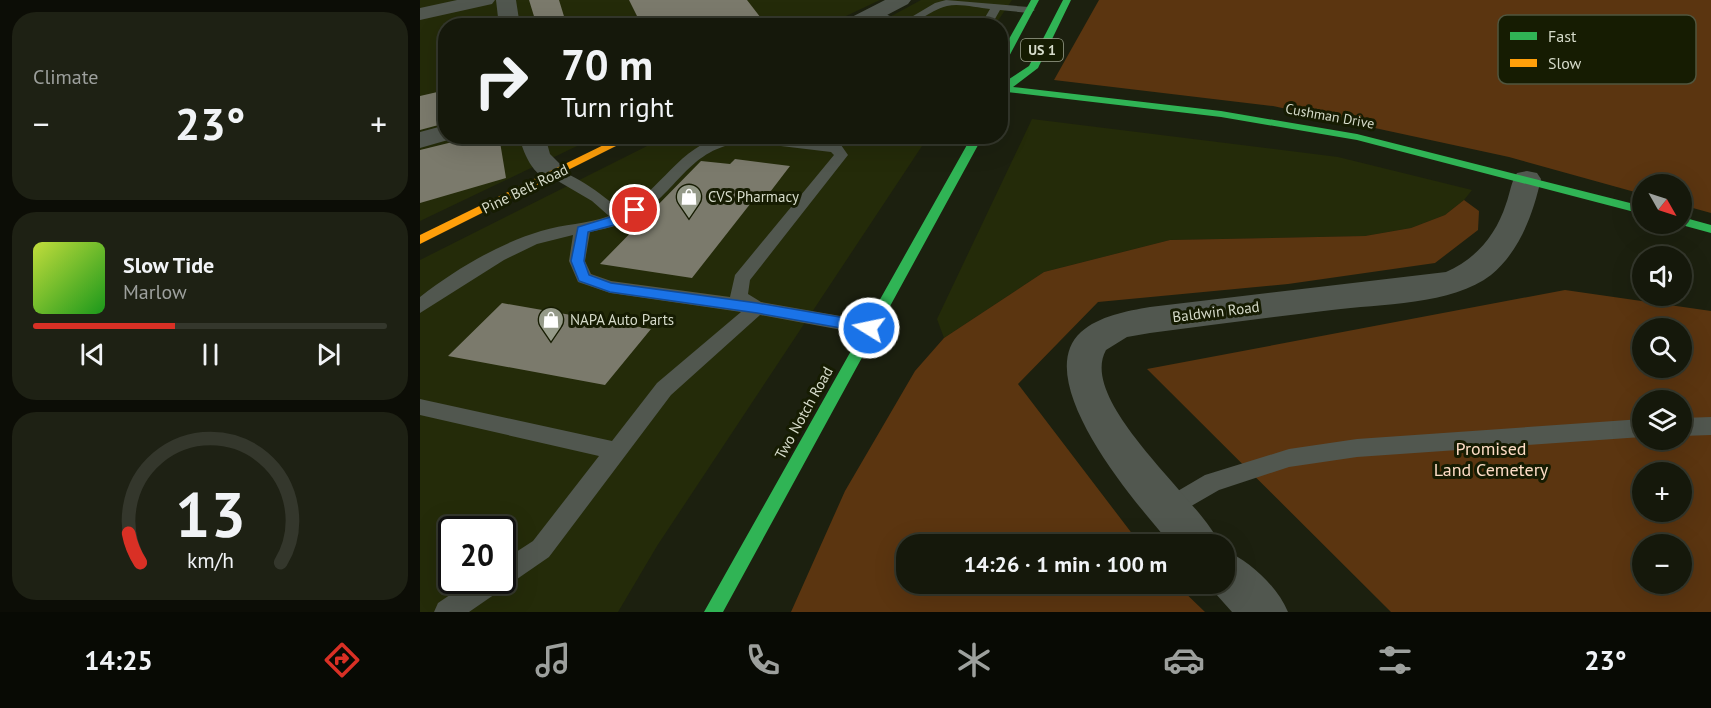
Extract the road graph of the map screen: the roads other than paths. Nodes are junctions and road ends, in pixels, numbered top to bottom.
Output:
1 (485, 0) edge
2 (506, 0) edge
3 (901, 0) edge
4 (1066, 0) edge
5 (1032, 5) edge
6 (997, 7) junction
7 (875, 13) junction
8 (420, 14) edge
9 (509, 18) edge
10 (865, 18) edge
11 (888, 18) edge
12 (918, 18) edge
13 (990, 18) edge
14 (1008, 35) edge
15 (1008, 87) edge
16 (1008, 92) edge
17 (438, 135) edge
18 (420, 140) edge
19 (534, 144) edge
20 (615, 144) edge
21 (712, 144) edge
22 (801, 144) edge
23 (973, 144) edge
24 (556, 174) junction
25 (1527, 179) junction
26 (1632, 207) edge
27 (621, 218) junction
28 (1692, 224) edge
29 (1711, 229) edge
30 (582, 230) junction
31 (420, 240) edge
32 (420, 306) edge
33 (757, 308) junction
34 (869, 328) junction
35 (420, 407) edge
36 (1711, 426) edge
37 (1692, 427) edge
38 (1632, 429) edge
39 (617, 451) junction
40 (1167, 509) junction
41 (1189, 534) edge
42 (516, 565) edge
43 (1235, 583) edge
44 (473, 594) edge
45 (447, 612) edge
46 (713, 612) edge
47 (1265, 612) edge

1 - 8 street
2 - 9 street
3 - 7 street
4 - 15 main road, US 1
5 - 6 lane
5 - 14 main road, US 1
6 - 12 lane
6 - 13 lane
7 - 10 street
7 - 11 lane
16 - 25 main road, Cushman Drive
17 - 18 street
19 - 24 street
20 - 24 main road, Pine Belt Road
21 - 27 lane
22 - 33 lane
23 - 34 main road, Two Notch Road
24 - 27 lane
24 - 31 main road, Pine Belt Road
25 - 26 main road, Cushman Drive
25 - 40 street, Baldwin Road
27 - 30 lane
28 - 29 main road
30 - 32 lane
30 - 33 lane
33 - 34 lane
33 - 39 lane
34 - 46 main road, Two Notch Road
35 - 39 lane
36 - 37 lane
38 - 40 lane
39 - 42 lane
40 - 41 street, Baldwin Road
43 - 47 street
44 - 45 lane

